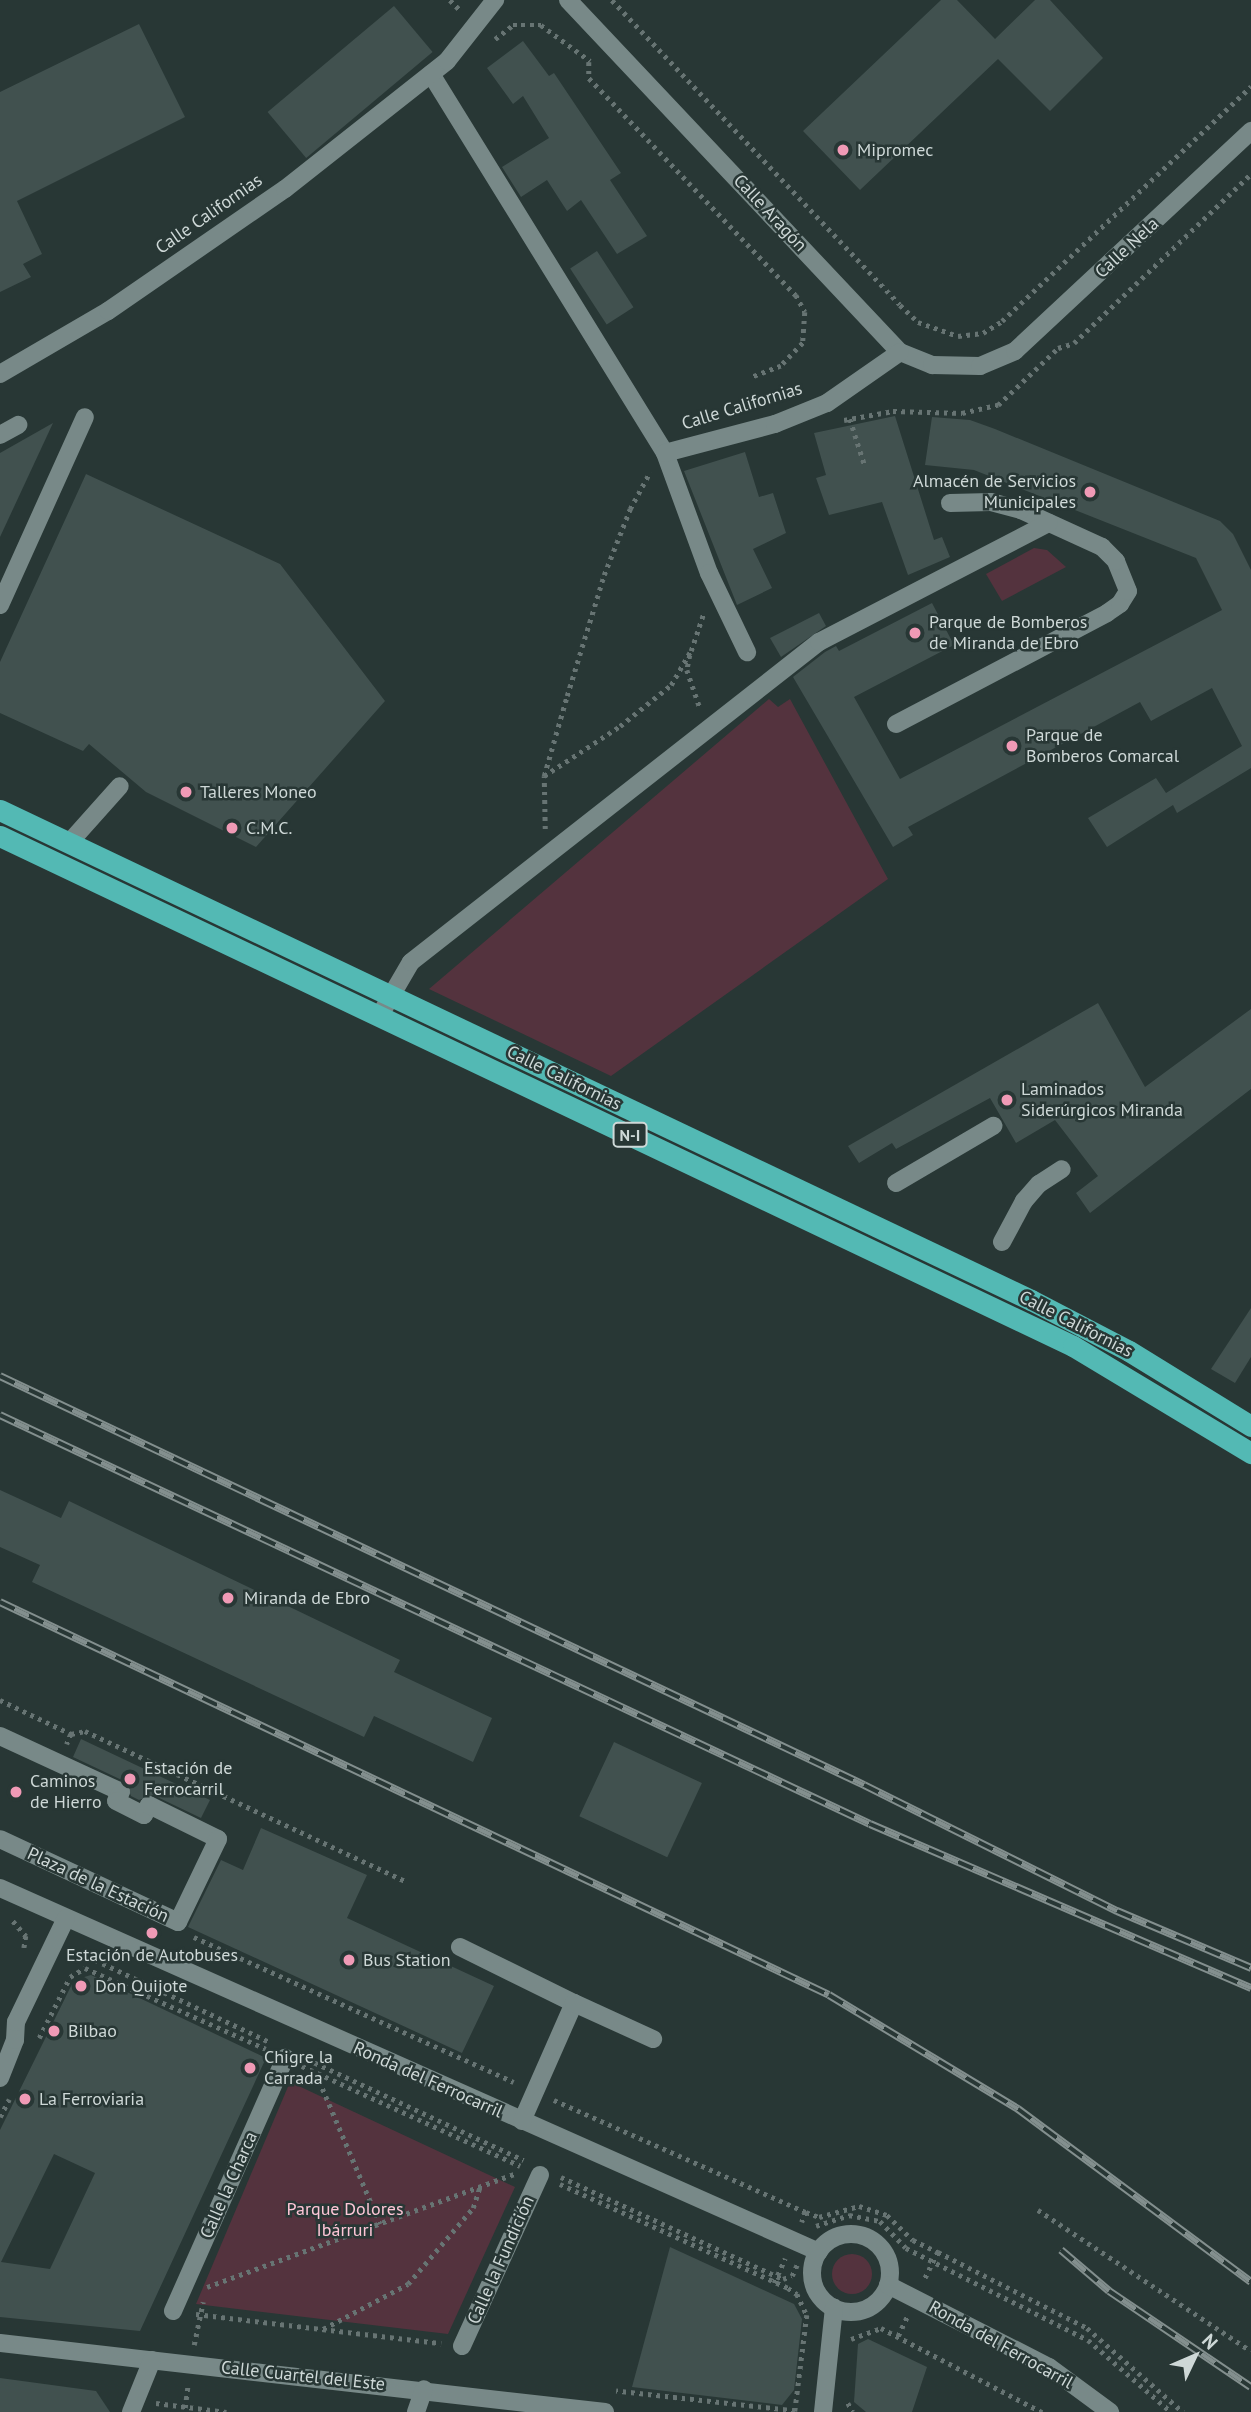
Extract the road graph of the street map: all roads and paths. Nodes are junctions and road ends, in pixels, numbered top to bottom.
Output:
1 (495, 0) edge
2 (568, 0) edge
3 (612, 0) edge
4 (632, 22) junction
5 (473, 24) junction
6 (609, 43) junction
7 (589, 62) junction
8 (431, 74) junction
9 (1251, 86) edge
10 (1251, 131) edge
11 (900, 352) junction
12 (1000, 359) joint
13 (0, 374) edge
14 (753, 377) dead end
15 (85, 417) dead end
16 (850, 419) dead end
17 (18, 425) dead end
18 (0, 435) edge
19 (666, 455) junction
20 (864, 466) dead end
21 (950, 503) dead end
22 (1049, 523) junction
23 (709, 573) junction
24 (0, 605) edge
25 (691, 651) junction
26 (747, 652) dead end
27 (711, 723) junction
28 (896, 724) dead end
29 (544, 776) junction
30 (120, 786) dead end
31 (0, 810) edge
32 (0, 836) edge
33 (69, 843) junction
34 (543, 858) junction
35 (390, 994) junction
36 (380, 1015) junction
37 (993, 1126) dead end
38 (1062, 1169) dead end
39 (896, 1183) dead end
40 (1002, 1242) dead end
41 (1251, 1426) edge
42 (1251, 1453) edge
43 (0, 1700) edge
44 (71, 1734) junction
45 (0, 1735) edge
46 (59, 1761) junction
47 (0, 1839) edge
48 (405, 1881) dead end
49 (0, 1888) edge
50 (5, 1916) dead end
51 (66, 1918) junction
52 (191, 1935) dead end
53 (460, 1947) dead end
54 (20, 1959) dead end
55 (58, 1999) dead end
56 (574, 2003) junction
57 (8, 2024) edge
58 (653, 2039) dead end
59 (285, 2058) joint
60 (2, 2073) edge
61 (316, 2073) dead end
62 (535, 2091) junction
63 (522, 2121) junction
64 (540, 2175) dead end
65 (498, 2179) dead end
66 (481, 2186) junction
67 (1038, 2210) dead end
68 (806, 2213) junction
69 (380, 2224) junction
70 (792, 2242) junction
71 (819, 2252) junction
72 (938, 2252) junction
73 (934, 2262) junction
74 (776, 2284) dead end
75 (888, 2285) junction
76 (206, 2287) dead end
77 (916, 2298) junction
78 (834, 2308) junction
79 (173, 2311) joint
80 (323, 2330) junction
81 (831, 2336) junction
82 (898, 2336) junction
83 (0, 2343) edge
84 (462, 2346) joint
85 (1251, 2351) edge
86 (152, 2360) junction
87 (424, 2389) junction
88 (605, 2390) dead end
89 (139, 2394) junction
90 (131, 2412) edge
91 (226, 2412) edge
92 (416, 2412) edge
93 (605, 2412) edge
94 (795, 2412) edge
95 (823, 2412) edge
96 (1042, 2412) edge
97 (1110, 2412) edge
98 (1171, 2412) edge
99 (1183, 2412) edge

1 - 5 street, Calle Californias
2 - 6 street, Calle Aragón
3 - 4 path
4 - 6 path
4 - 9 path
5 - 7 path
5 - 8 street, Calle Californias
6 - 7 path
6 - 11 street, Calle Aragón
7 - 14 path
8 - 13 street, Calle Californias
8 - 19 street
10 - 12 street, Calle Nela
11 - 12 street, Calle Aragón
11 - 19 street, Calle Californias
15 - 24 street
16 - 20 path
17 - 18 street
19 - 23 street
19 - 29 path
21 - 22 street
22 - 27 street
22 - 28 street
23 - 25 path
23 - 26 street
25 - 27 path
25 - 29 path
27 - 34 street
29 - 34 path
30 - 33 street
31 - 33 highway, Calle Californias / N-I
32 - 36 highway, Calle Californias / N-I
33 - 35 highway, Calle Californias / N-I
34 - 35 street
35 - 36 street
35 - 41 highway, Calle Californias / N-I
36 - 42 highway, Calle Californias / N-I
37 - 39 street
38 - 40 street
43 - 44 path
44 - 46 path
44 - 48 path
45 - 46 street, Plaza de la Estación
46 - 47 street, Plaza de la Estación
49 - 51 street, Ronda del Ferrocarril
50 - 54 path
51 - 57 street
51 - 63 street, Ronda del Ferrocarril
52 - 62 path
53 - 56 street
55 - 59 path
56 - 58 street
56 - 62 street
57 - 60 street
59 - 79 street, Calle la Charca
61 - 69 path
62 - 63 street
62 - 68 path
63 - 70 street, Ronda del Ferrocarril
64 - 84 street, Calle la Fundición
65 - 66 path
66 - 69 path
66 - 80 path
67 - 85 path
68 - 70 path
68 - 72 path
69 - 76 path
70 - 71 street, Ronda del Ferrocarril
71 - 75 street
71 - 78 street
72 - 73 path
72 - 99 path
73 - 77 path
73 - 98 path
74 - 94 path
75 - 77 street, Ronda del Ferrocarril
75 - 78 street
77 - 82 path
77 - 97 street, Ronda del Ferrocarril
78 - 81 street
79 - 80 path
80 - 84 path
81 - 82 path
81 - 95 street
82 - 96 path
83 - 86 street, Calle Cuartel del Este
86 - 87 street, Calle Cuartel del Este
86 - 89 street
87 - 92 street
87 - 93 street, Calle Cuartel del Este
88 - 94 path
89 - 90 street
89 - 91 path

